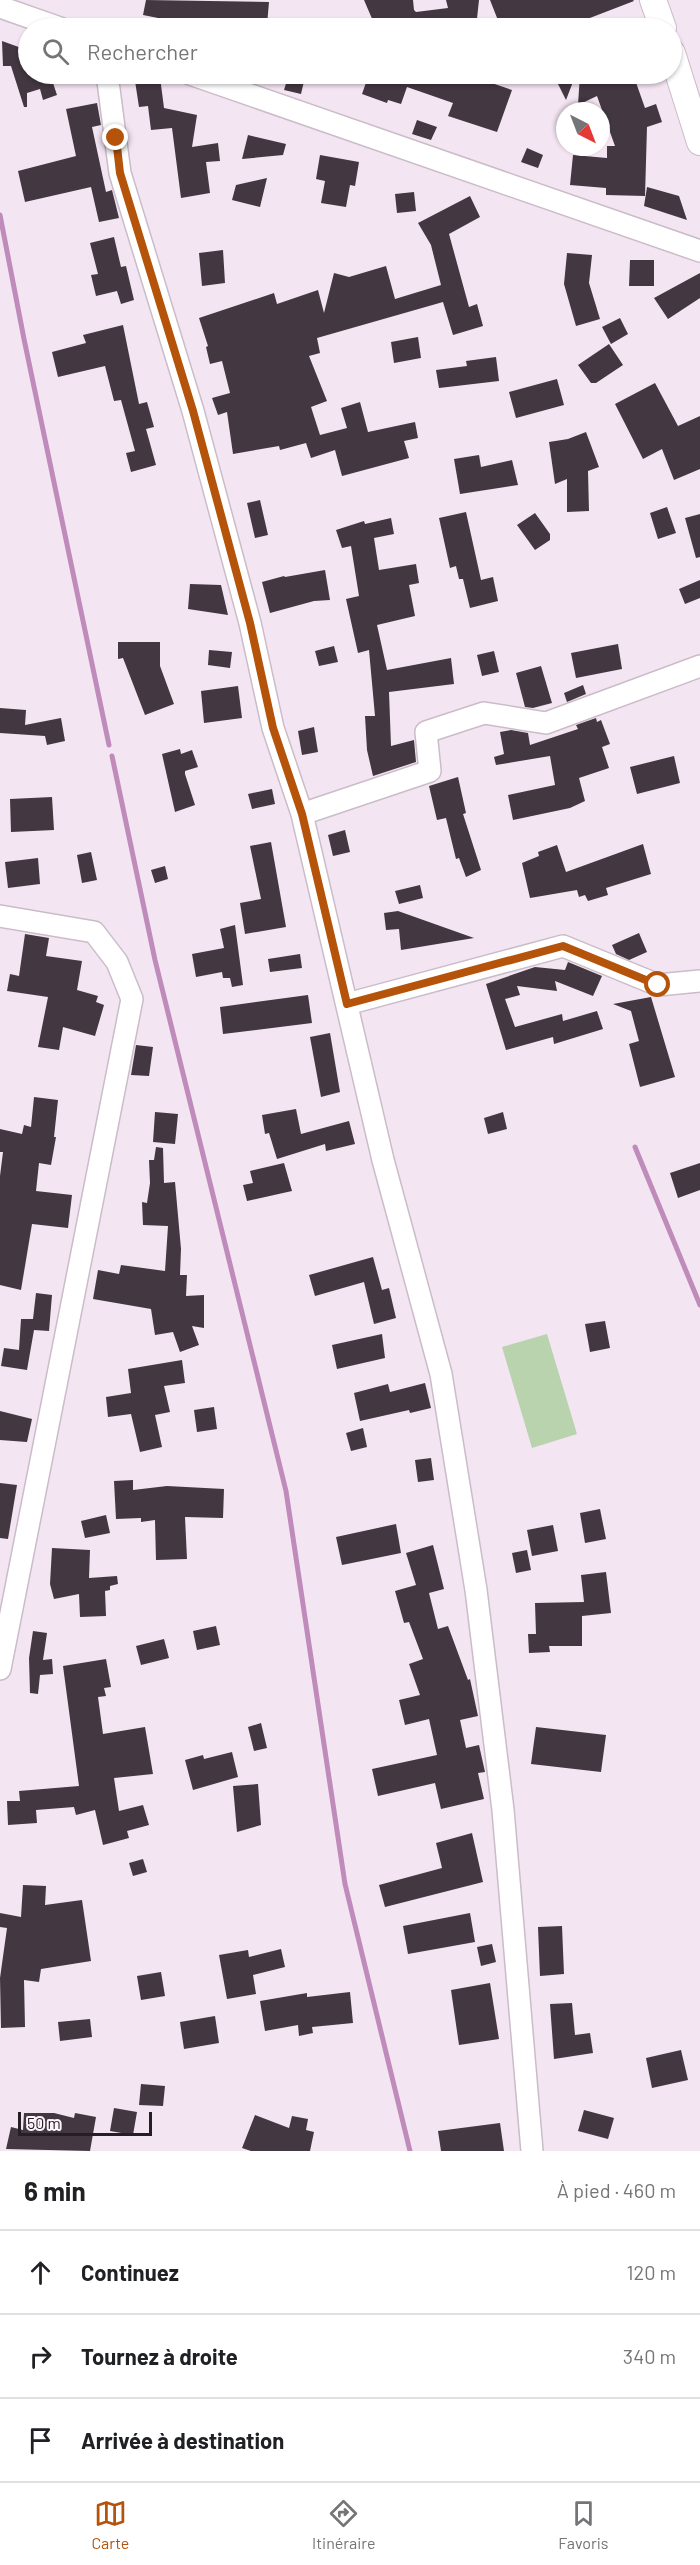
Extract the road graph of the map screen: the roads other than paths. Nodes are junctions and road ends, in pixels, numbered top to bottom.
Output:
1 (653, 0) edge
2 (0, 8) edge
3 (30, 18) edge
4 (659, 18) edge
5 (108, 84) edge
6 (219, 84) edge
7 (682, 84) edge
8 (700, 142) edge
9 (700, 250) edge
10 (700, 666) edge
11 (302, 814) junction
12 (0, 916) edge
13 (700, 981) edge
14 (347, 1004) junction
15 (0, 1669) edge
16 (532, 2151) edge

1 - 4 street
2 - 3 street
5 - 11 street
6 - 9 street
7 - 8 street
10 - 11 street
11 - 14 street
12 - 15 street
13 - 14 street
14 - 16 street

